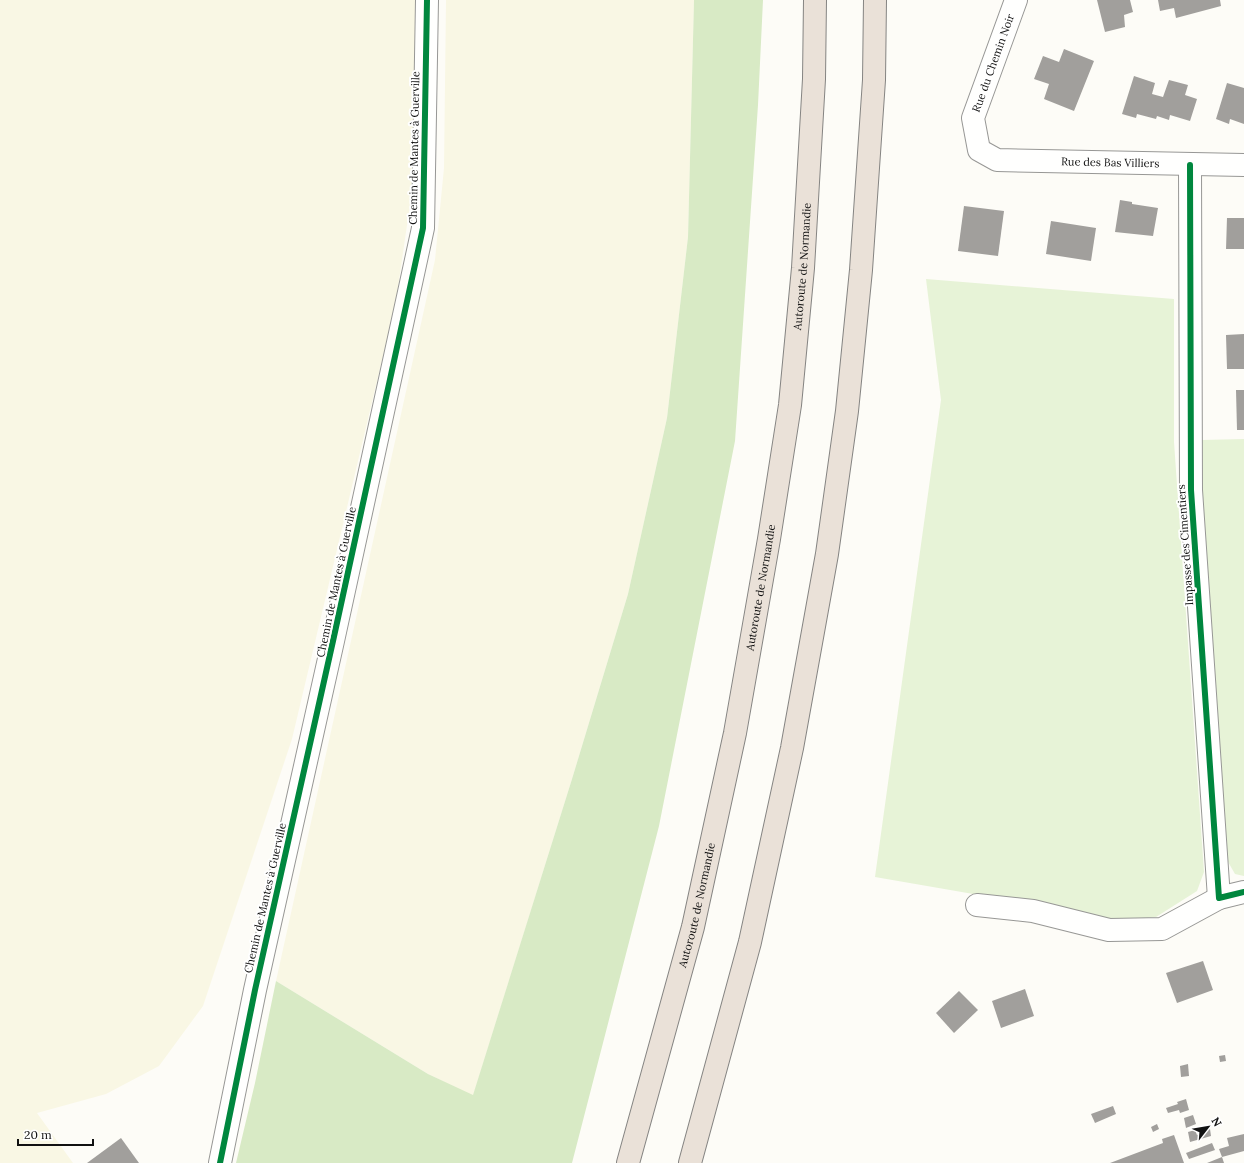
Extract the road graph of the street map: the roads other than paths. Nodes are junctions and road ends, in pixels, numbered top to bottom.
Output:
1 (427, 0) edge
2 (815, 0) edge
3 (875, 0) edge
4 (1016, 0) edge
5 (979, 150) joint
6 (1190, 165) junction
7 (1244, 165) edge
8 (1244, 892) edge
9 (1219, 898) junction
10 (977, 905) dead end
11 (220, 1163) edge
12 (628, 1163) edge
13 (690, 1163) edge

1 - 11 street, Chemin de Mantes à Guerville
2 - 12 highway, Autoroute de Normandie
3 - 13 highway
4 - 5 street, Rue du Chemin Noir
5 - 6 street, Rue des Bas Villiers
6 - 7 street, Rue des Bas Villiers
6 - 9 street, Impasse des Cimentiers
8 - 9 street
9 - 10 street

